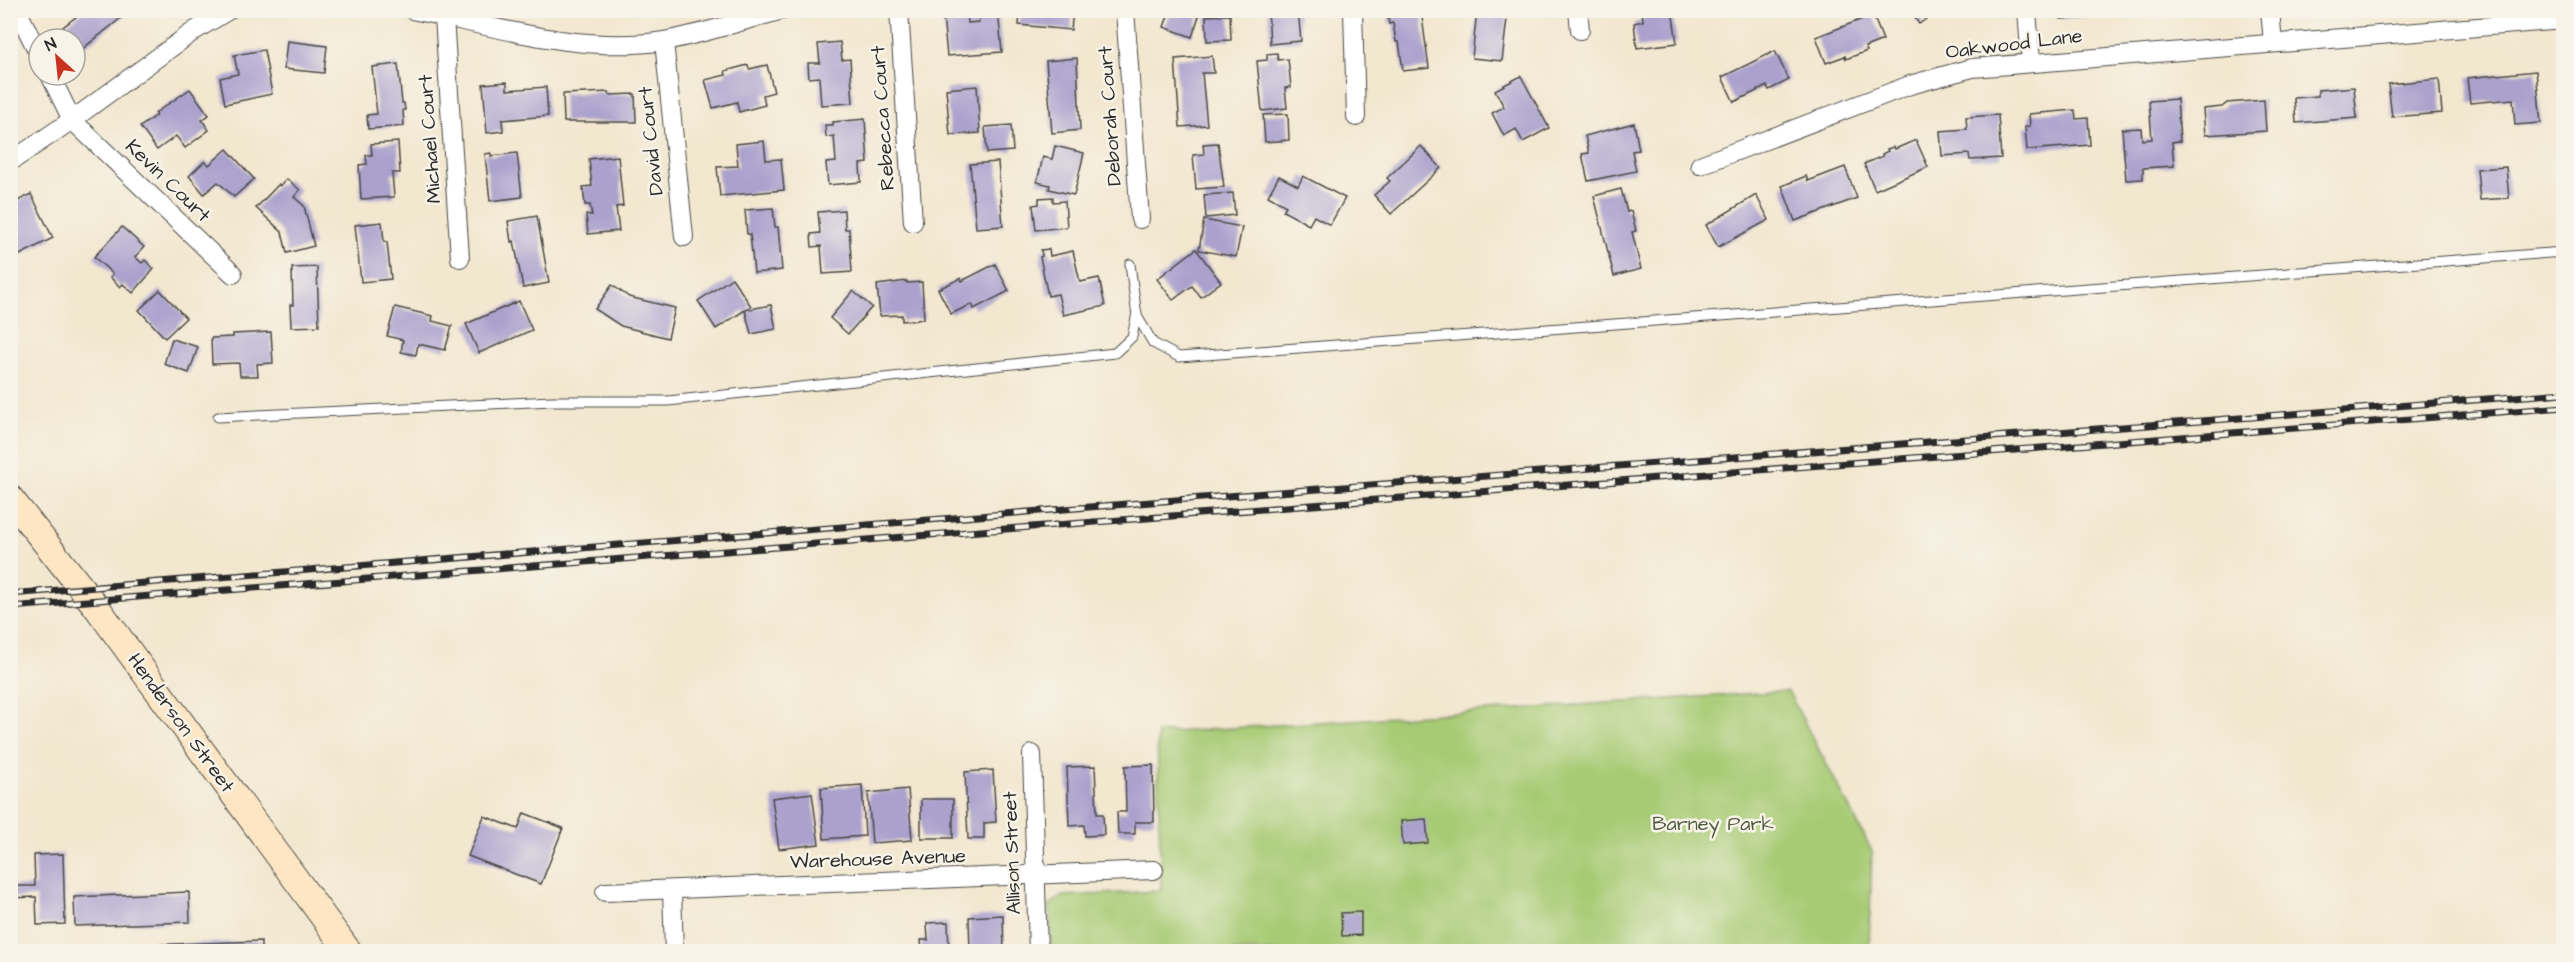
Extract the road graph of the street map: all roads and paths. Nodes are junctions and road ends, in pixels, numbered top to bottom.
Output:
1 (17, 10) edge
2 (229, 10) edge
3 (412, 10) edge
4 (783, 10) edge
5 (898, 10) edge
6 (1125, 10) edge
7 (1353, 10) edge
8 (1578, 10) edge
9 (2026, 10) edge
10 (2270, 10) edge
11 (444, 17) junction
12 (2491, 18) edge
13 (2564, 20) edge
14 (27, 30) edge
15 (1580, 30) dead end
16 (664, 41) junction
17 (2272, 43) junction
18 (2031, 63) junction
19 (56, 87) edge
20 (1356, 117) dead end
21 (72, 120) junction
22 (10, 162) edge
23 (1700, 165) dead end
24 (1140, 219) dead end
25 (913, 222) dead end
26 (684, 237) dead end
27 (2564, 252) edge
28 (460, 258) dead end
29 (1130, 264) dead end
30 (233, 274) dead end
31 (1137, 313) junction
32 (218, 417) dead end
33 (10, 498) edge
34 (1032, 754) dead end
35 (1154, 870) dead end
36 (1035, 875) junction
37 (672, 890) junction
38 (605, 892) dead end
39 (349, 951) edge
40 (674, 951) edge
41 (1038, 951) edge

1 - 14 street
2 - 21 street
3 - 11 street
4 - 16 street
5 - 25 street, Rebecca Court
6 - 24 street, Deborah Court
7 - 20 street
8 - 15 street
9 - 18 street
10 - 17 street
11 - 16 street
11 - 28 street, Michael Court
12 - 13 street, Oakwood Lane
12 - 17 street, Oakwood Lane
16 - 26 street, David Court
17 - 18 street, Oakwood Lane
18 - 23 street, Oakwood Lane
19 - 21 street
21 - 22 street
21 - 30 street, Kevin Court
27 - 31 lane
29 - 31 lane
31 - 32 lane
33 - 39 main road, Henderson Street
34 - 36 street, Allison Street
35 - 36 street, Warehouse Avenue
36 - 37 street, Warehouse Avenue
36 - 41 street, Allison Street
37 - 38 street, Warehouse Avenue
37 - 40 street

